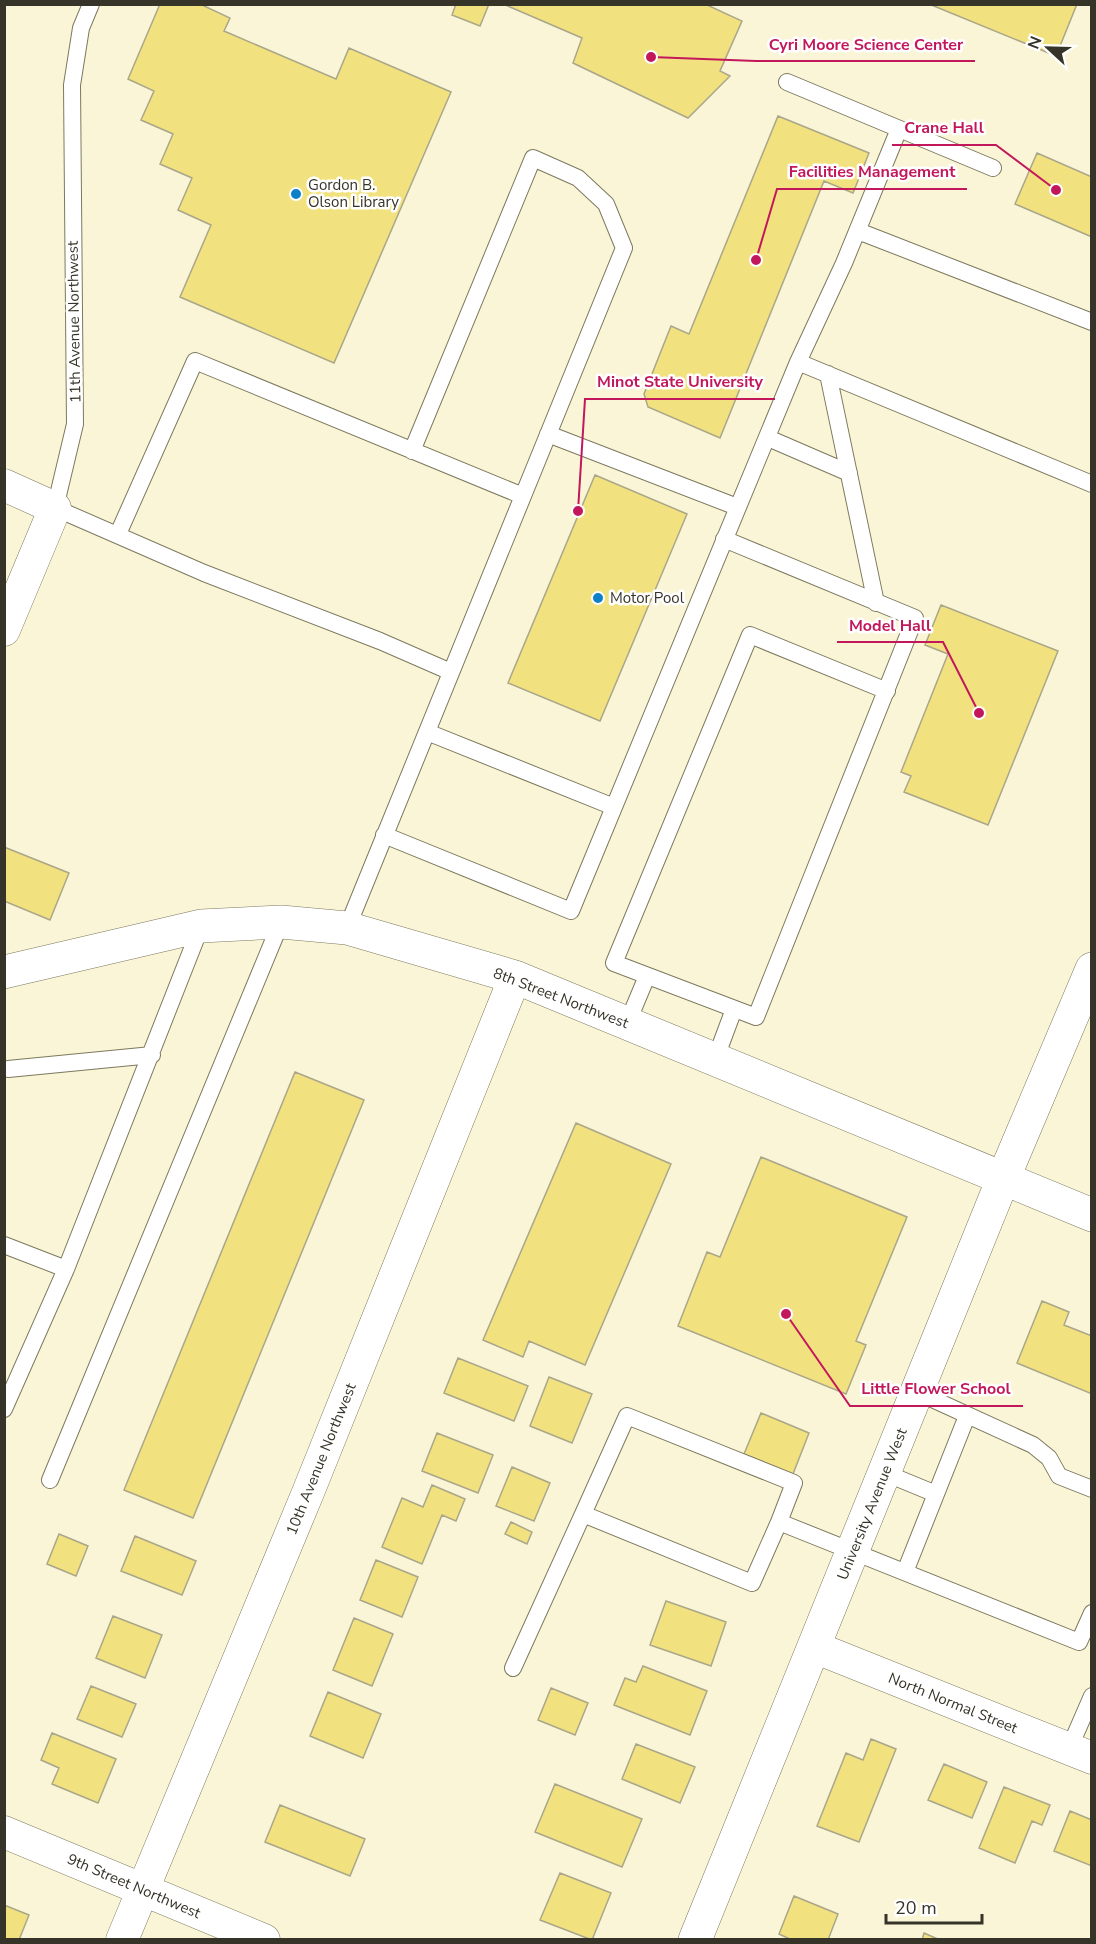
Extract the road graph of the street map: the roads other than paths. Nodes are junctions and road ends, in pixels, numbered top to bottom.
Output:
1 (91, 4) edge
2 (787, 82) dead end
3 (899, 129) junction
4 (993, 168) dead end
5 (858, 231) junction
6 (1092, 322) edge
7 (798, 362) junction
8 (828, 374) junction
9 (548, 434) junction
10 (768, 438) junction
11 (412, 451) junction
12 (849, 473) junction
13 (1092, 484) edge
14 (4, 485) edge
15 (523, 496) junction
16 (737, 507) junction
17 (55, 508) junction
18 (118, 534) junction
19 (724, 539) junction
20 (876, 603) junction
21 (4, 630) edge
22 (451, 672) junction
23 (887, 691) junction
24 (427, 732) junction
25 (614, 807) junction
26 (384, 835) junction
27 (281, 922) junction
28 (201, 926) junction
29 (347, 928) junction
30 (1092, 969) edge
31 (4, 972) edge
32 (647, 976) junction
33 (515, 977) junction
34 (734, 1009) junction
35 (627, 1024) junction
36 (152, 1055) junction
37 (715, 1060) junction
38 (8, 1069) dead end
39 (1003, 1179) junction
40 (1092, 1215) edge
41 (4, 1245) edge
42 (66, 1269) junction
43 (917, 1392) junction
44 (4, 1409) edge
45 (967, 1416) junction
46 (885, 1473) junction
47 (50, 1480) dead end
48 (1092, 1489) edge
49 (936, 1494) junction
50 (583, 1514) junction
51 (779, 1522) junction
52 (853, 1551) junction
53 (905, 1572) junction
54 (1092, 1613) edge
55 (814, 1647) junction
56 (513, 1668) dead end
57 (1092, 1696) edge
58 (1080, 1754) edge
59 (4, 1832) edge
60 (144, 1890) junction
61 (122, 1940) edge
62 (264, 1940) edge
63 (695, 1940) edge

1 - 17 lane, 11th Avenue Northwest
2 - 3 lane
3 - 4 lane
3 - 5 lane
5 - 6 lane
5 - 7 lane
7 - 8 lane
7 - 10 lane
8 - 12 lane
8 - 13 lane
9 - 11 lane
9 - 15 lane
9 - 16 lane
10 - 12 lane
10 - 16 lane
11 - 15 lane
11 - 18 lane
12 - 20 lane
14 - 17 street
15 - 22 lane
16 - 19 lane
17 - 18 lane
17 - 21 street, 11th Avenue Northwest
18 - 22 lane
19 - 20 lane
19 - 25 lane
20 - 23 lane
22 - 24 lane
23 - 32 lane
23 - 34 lane
24 - 25 lane
24 - 26 lane
25 - 26 lane
26 - 29 lane
27 - 28 street, 8th Street Northwest
27 - 29 street, 8th Street Northwest
27 - 47 lane
28 - 31 street, 8th Street Northwest
28 - 36 lane
29 - 33 street, 8th Street Northwest
30 - 39 street, University Avenue West
32 - 34 lane
32 - 35 lane
33 - 35 street, 8th Street Northwest
33 - 60 street, 10th Avenue Northwest
34 - 37 lane
35 - 37 street, 8th Street Northwest
36 - 38 lane
36 - 42 lane
37 - 39 street, 8th Street Northwest
39 - 40 street, 8th Street Northwest
39 - 43 street, University Avenue West
41 - 42 lane
42 - 44 lane
43 - 45 lane
43 - 46 street, University Avenue West
45 - 48 lane
45 - 49 lane
46 - 49 lane
46 - 52 street, University Avenue West
49 - 53 lane
50 - 51 lane
50 - 51 lane
50 - 56 lane
51 - 52 lane
52 - 53 lane
52 - 55 street, University Avenue West
53 - 54 lane
55 - 58 street, North Normal Street
55 - 63 street, University Avenue West
57 - 58 lane
59 - 60 street, 9th Street Northwest
60 - 61 street, 10th Avenue Northwest
60 - 62 street, 9th Street Northwest

